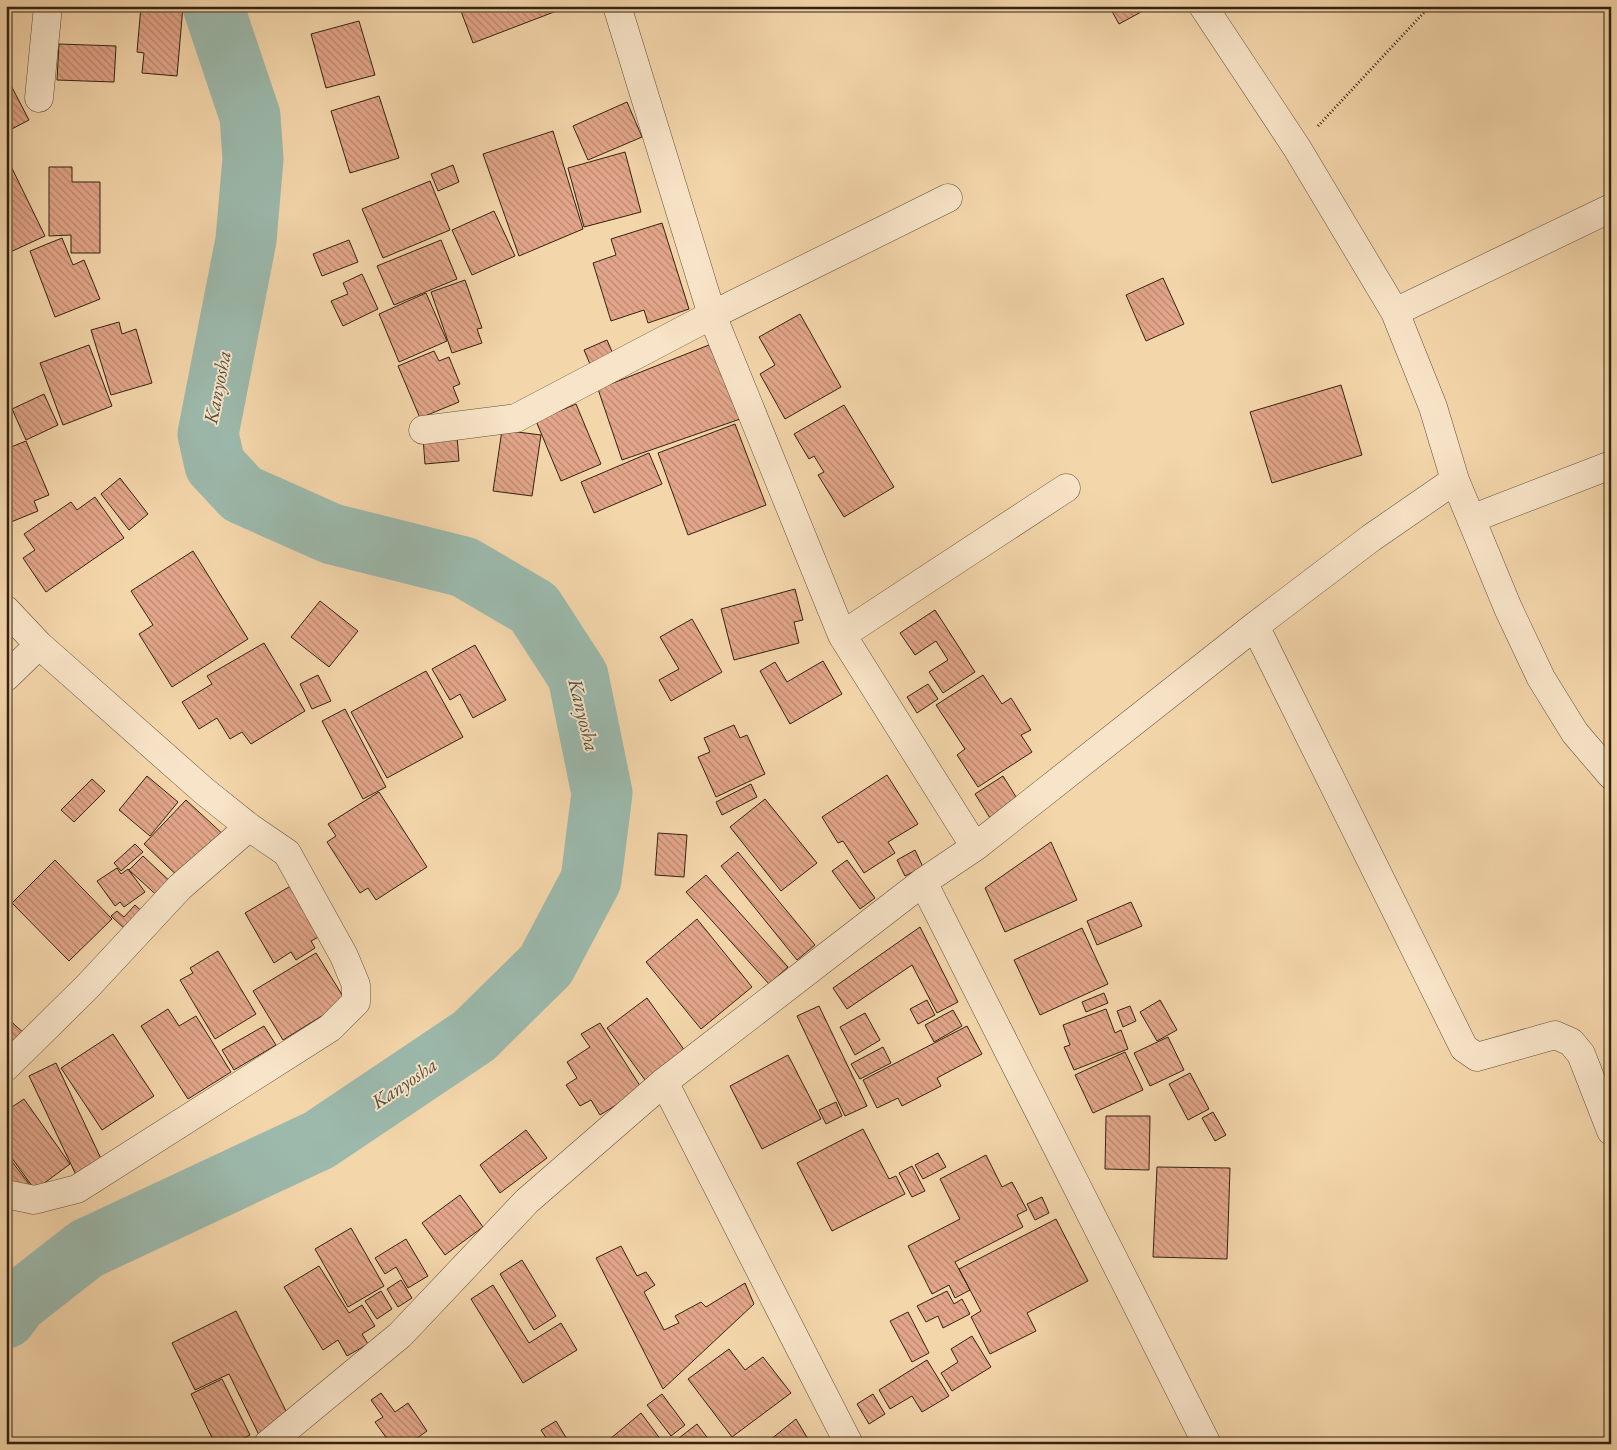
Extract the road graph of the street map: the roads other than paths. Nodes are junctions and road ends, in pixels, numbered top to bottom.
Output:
1 (48, 6) edge
2 (617, 6) edge
3 (1202, 6) edge
4 (39, 98) dead end
5 (948, 198) dead end
6 (1611, 208) edge
7 (1395, 312) junction
8 (712, 315) junction
9 (423, 430) dead end
10 (1611, 465) edge
11 (1456, 480) junction
12 (1066, 488) dead end
13 (1471, 519) junction
14 (6, 610) edge
15 (1255, 626) junction
16 (842, 635) junction
17 (39, 645) junction
18 (6, 677) edge
19 (1611, 775) edge
20 (249, 827) junction
21 (975, 847) junction
22 (923, 882) junction
23 (6, 1067) edge
24 (664, 1082) junction
25 (1611, 1131) edge
26 (6, 1194) edge
27 (268, 1444) edge
28 (849, 1444) edge
29 (1207, 1444) edge

1 - 4 street
2 - 8 street
3 - 7 street
5 - 8 street
6 - 7 street
7 - 11 street
8 - 9 street
8 - 16 street
10 - 13 street
11 - 13 street
11 - 15 street
12 - 16 street
13 - 19 street
14 - 17 street
15 - 21 street
15 - 25 street
16 - 21 street
17 - 18 street
17 - 20 street
20 - 23 street
20 - 26 street
21 - 22 street
22 - 24 street
22 - 29 street
24 - 27 street
24 - 28 street

